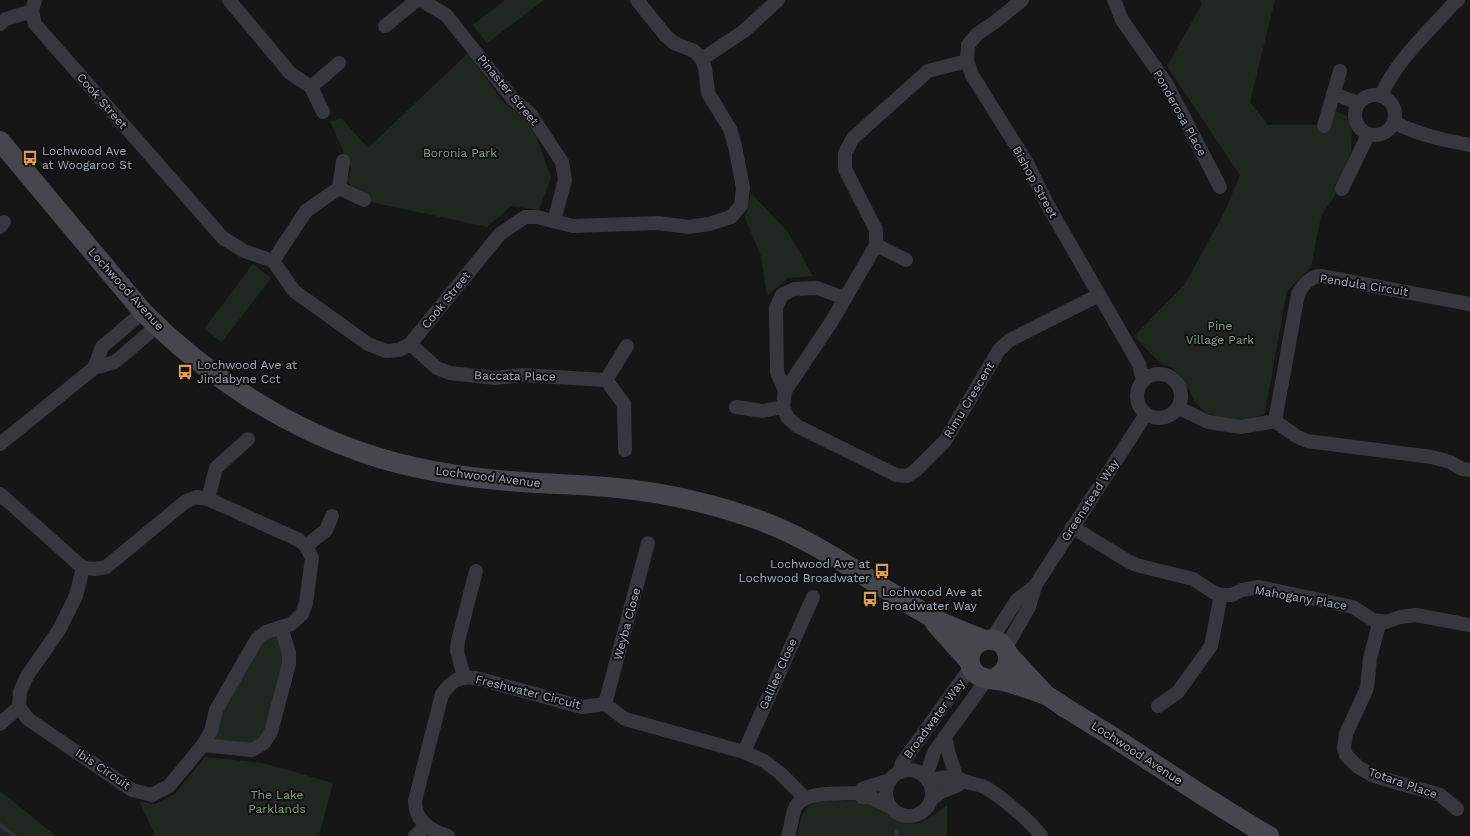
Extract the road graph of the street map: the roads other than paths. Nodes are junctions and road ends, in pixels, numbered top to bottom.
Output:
1 (229, 0) edge
2 (417, 0) edge
3 (421, 0) edge
4 (637, 0) edge
5 (778, 0) edge
6 (1022, 0) edge
7 (1114, 0) edge
8 (1458, 0) edge
9 (34, 6) edge
10 (0, 24) edge
11 (385, 26) dead end
12 (702, 60) junction
13 (966, 61) junction
14 (339, 63) dead end
15 (1340, 71) dead end
16 (311, 87) junction
17 (1334, 94) junction
18 (1381, 96) junction
19 (1359, 103) junction
20 (323, 112) dead end
21 (1394, 122) junction
22 (1324, 126) dead end
23 (1368, 135) junction
24 (0, 141) edge
25 (1470, 145) edge
26 (343, 160) dead end
27 (1220, 187) dead end
28 (339, 188) junction
29 (1342, 189) dead end
30 (364, 200) dead end
31 (554, 221) junction
32 (876, 245) junction
33 (906, 260) dead end
34 (273, 261) junction
35 (1099, 295) junction
36 (845, 298) junction
37 (1470, 304) edge
38 (143, 312) junction
39 (157, 326) junction
40 (410, 344) junction
41 (627, 346) dead end
42 (94, 368) junction
43 (606, 380) junction
44 (1143, 380) junction
45 (785, 392) junction
46 (736, 407) dead end
47 (783, 407) junction
48 (1179, 408) junction
49 (1146, 414) junction
50 (1275, 421) junction
51 (248, 439) dead end
52 (0, 444) edge
53 (625, 450) dead end
54 (1470, 470) edge
55 (0, 494) edge
56 (208, 498) junction
57 (332, 516) dead end
58 (1072, 527) junction
59 (648, 544) dead end
60 (306, 546) junction
61 (83, 568) junction
62 (476, 571) dead end
63 (1221, 595) junction
64 (813, 597) dead end
65 (928, 615) junction
66 (1380, 621) junction
67 (1470, 625) edge
68 (281, 627) junction
69 (997, 646) junction
70 (980, 671) junction
71 (464, 676) junction
72 (1045, 695) junction
73 (605, 704) junction
74 (1158, 706) dead end
75 (19, 707) junction
76 (0, 724) edge
77 (944, 737) junction
78 (203, 744) junction
79 (744, 752) junction
80 (895, 776) junction
81 (927, 778) junction
82 (959, 778) junction
83 (859, 794) junction
84 (805, 798) junction
85 (932, 798) junction
86 (890, 807) junction
87 (1457, 809) dead end
88 (1228, 812) junction
89 (426, 826) junction
90 (415, 836) edge
91 (448, 836) edge
92 (788, 836) edge
93 (1041, 836) edge
94 (1257, 836) edge
95 (1269, 836) edge

1 - 16 street
2 - 11 street
3 - 31 street, Pinaster Street
4 - 12 street
5 - 12 street
6 - 13 street
7 - 27 street, Ponderosa Place
8 - 18 street
9 - 10 street, Cook Street
9 - 34 street, Cook Street
12 - 31 street, Cook Street
13 - 32 street
13 - 35 street, Bishop Street
14 - 16 street
15 - 17 street
16 - 20 street
17 - 19 street
17 - 22 street
18 - 19 street
18 - 21 street
19 - 23 street
21 - 23 street
21 - 25 street
23 - 29 street
24 - 38 street, Lochwood Avenue
26 - 28 street
28 - 30 street
28 - 34 street
31 - 40 street, Cook Street
32 - 33 street
32 - 36 street
34 - 40 street
35 - 44 street, Bishop Street
35 - 47 street, Rimu Crescent
36 - 45 street
36 - 45 street
37 - 50 street, Pendula Circuit
38 - 39 street, Lochwood Avenue
38 - 42 street
39 - 42 street
39 - 65 street, Lochwood Avenue
40 - 43 street, Baccata Place
41 - 43 street
42 - 52 street
43 - 53 street
44 - 48 street
44 - 49 street
45 - 47 street
46 - 47 street
48 - 49 street
48 - 50 street
49 - 58 street, Greenstead Way
50 - 54 street
51 - 56 street
55 - 61 street
56 - 60 street
56 - 61 street
57 - 60 street
58 - 63 street
58 - 69 street, Greenstead Way
59 - 73 street, Weyba Close
60 - 68 street, Ibis Circuit
61 - 75 street
62 - 71 street
63 - 66 street, Mahogany Place
63 - 74 street
64 - 79 street, Galilee Close
65 - 69 street, Lochwood Avenue
65 - 70 street, Lochwood Avenue
66 - 67 street
66 - 87 street, Totara Place
68 - 78 street, Ibis Circuit
68 - 78 street
69 - 70 street
69 - 70 street
69 - 72 street, Lochwood Avenue
70 - 72 street, Lochwood Avenue
70 - 77 street, Broadwater Way
70 - 80 street, Broadwater Way
71 - 73 street, Freshwater Circuit
71 - 89 street, Freshwater Circuit
72 - 88 street, Lochwood Avenue
73 - 79 street
75 - 76 street
75 - 78 street, Ibis Circuit
77 - 81 street, Broadwater Way
77 - 82 street, Broadwater Way
79 - 84 street
80 - 81 street, Broadwater Way
80 - 83 street
80 - 86 street, Broadwater Way
81 - 82 street
81 - 85 street
82 - 85 street
82 - 93 street
83 - 84 street
83 - 86 street
84 - 92 street
85 - 86 street
88 - 94 street, Lochwood Avenue
88 - 95 street, Lochwood Avenue
89 - 90 street
89 - 91 street

